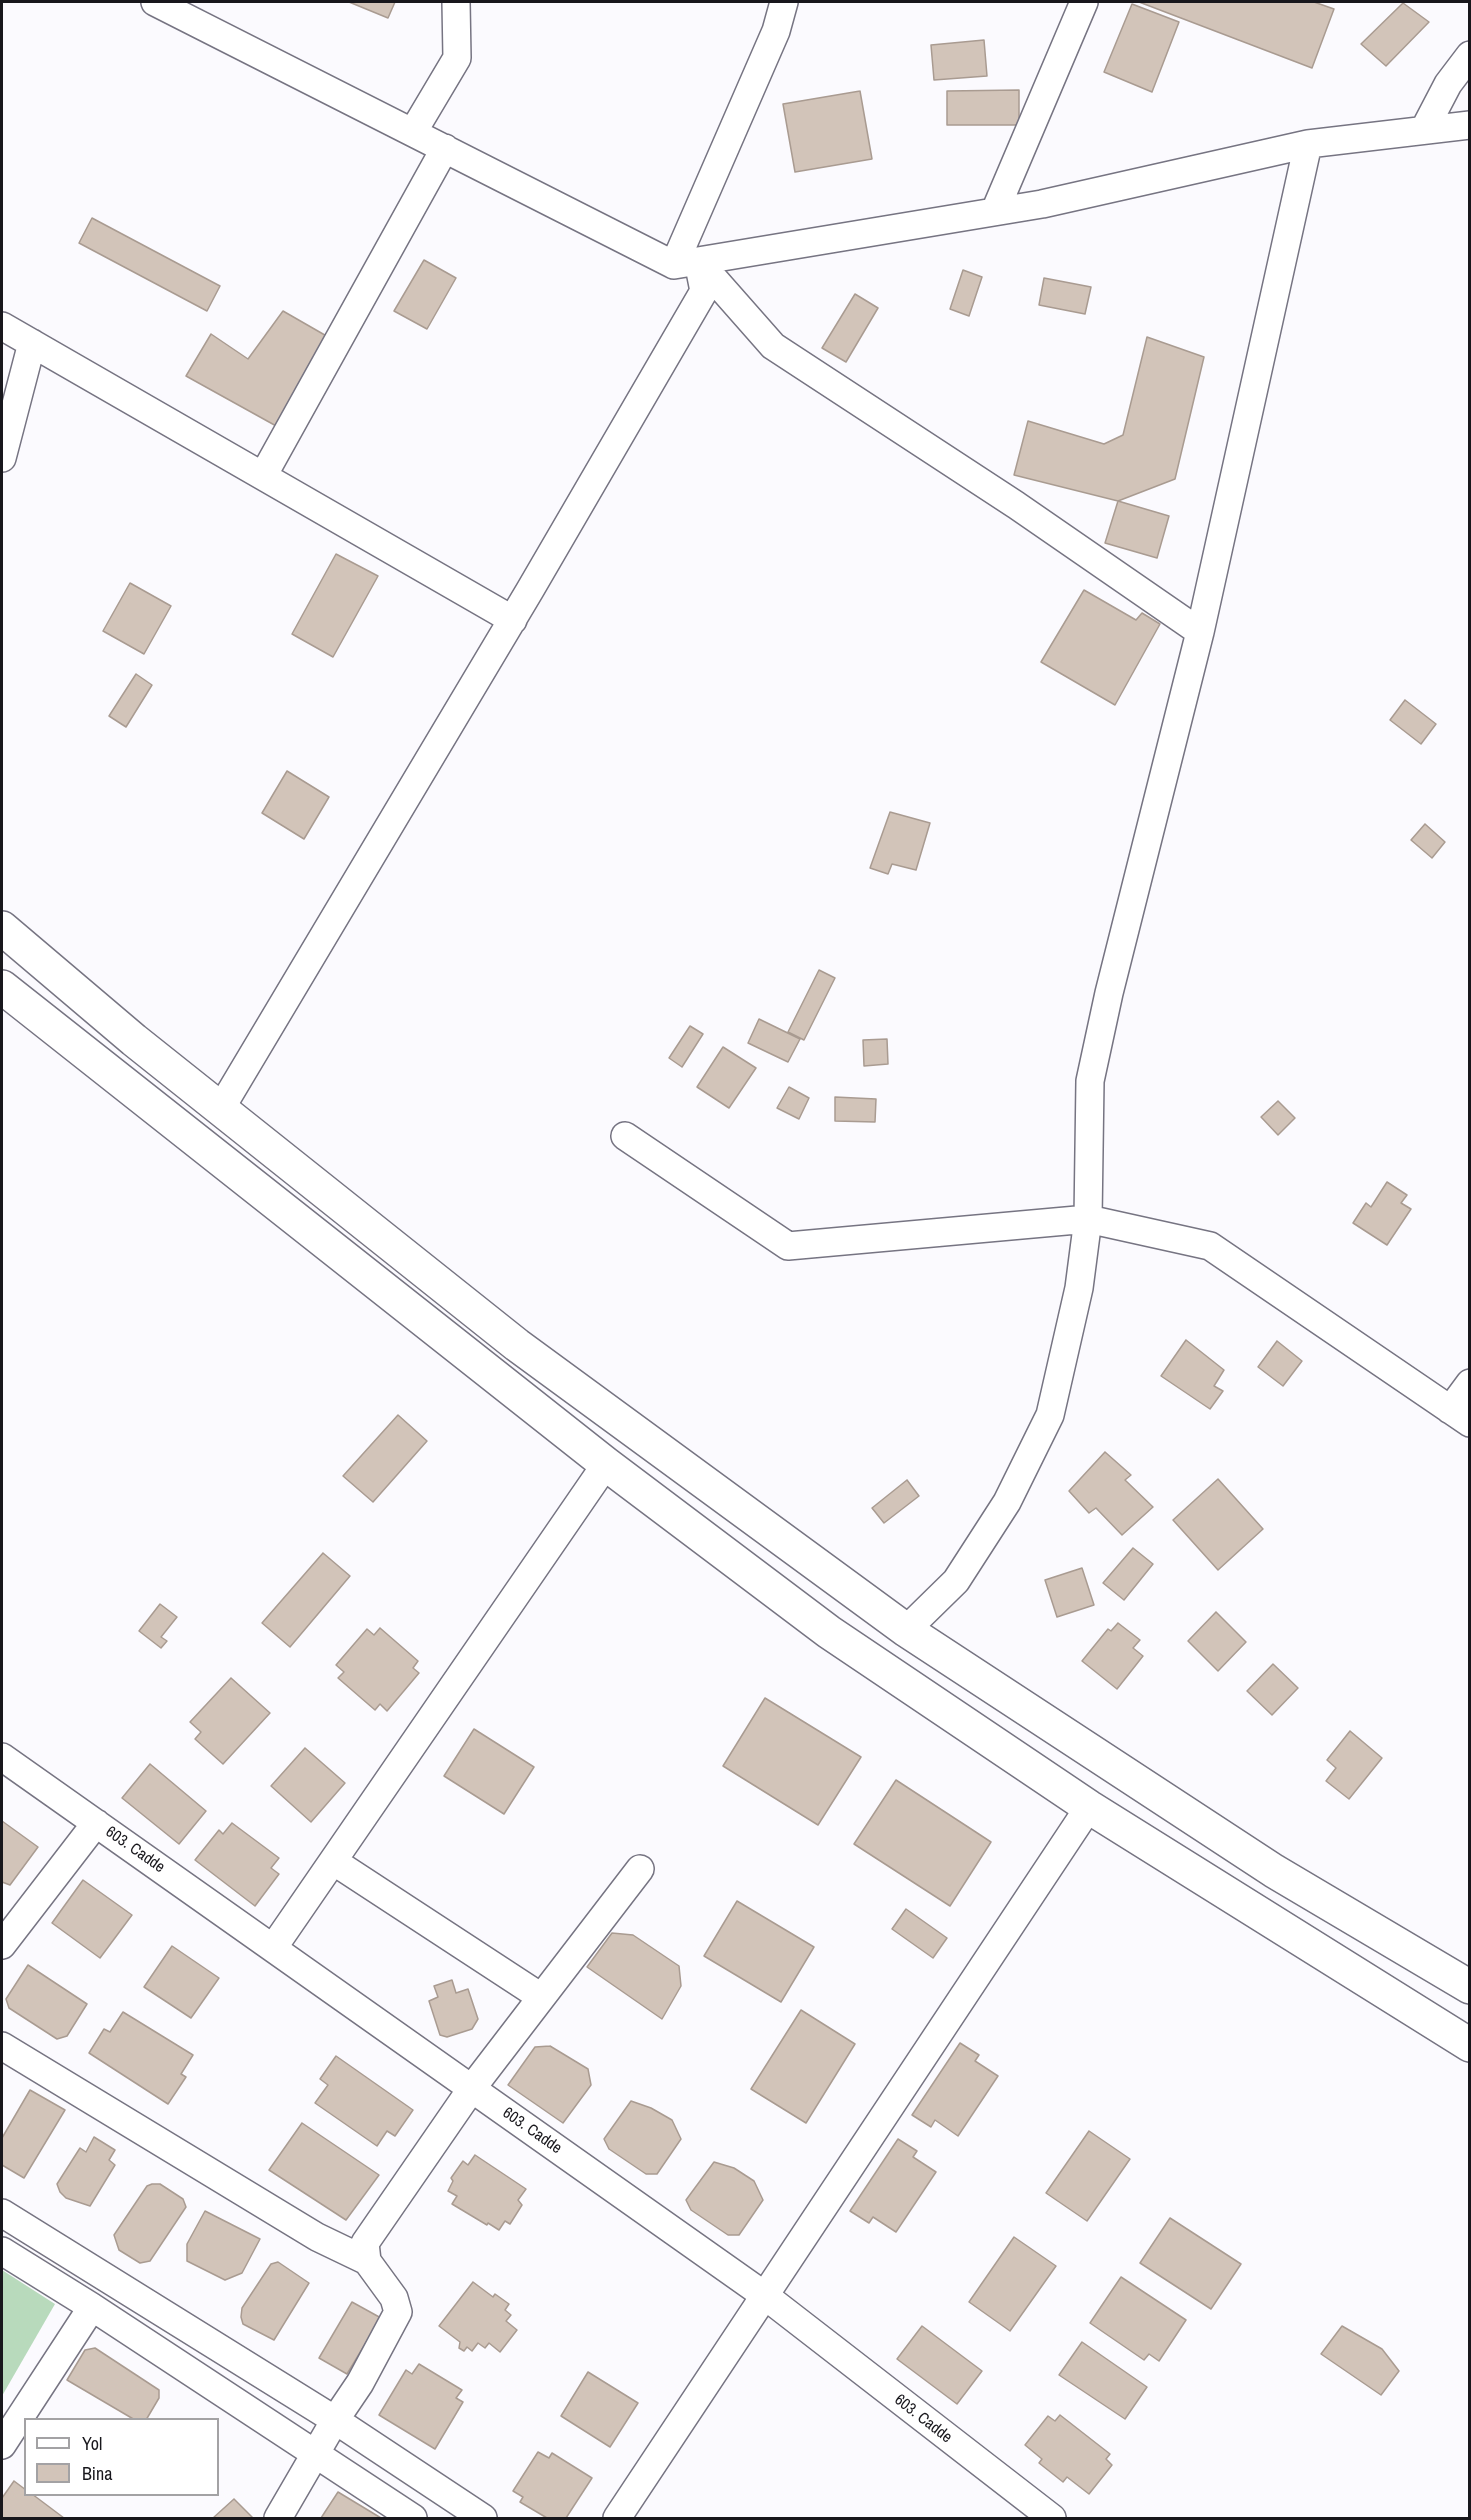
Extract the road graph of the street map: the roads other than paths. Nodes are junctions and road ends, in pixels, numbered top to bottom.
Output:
1 (156, 2) edge
2 (456, 2) edge
3 (784, 2) edge
4 (1084, 2) edge
5 (1470, 56) edge
6 (1470, 125) edge
7 (1424, 130) junction
8 (412, 132) junction
9 (1308, 144) junction
10 (445, 148) junction
11 (995, 211) junction
12 (686, 263) junction
13 (2, 326) edge
14 (32, 343) junction
15 (2, 458) edge
16 (263, 476) junction
17 (513, 620) junction
18 (1200, 632) junction
19 (2, 928) edge
20 (2, 987) edge
21 (220, 1108) junction
22 (625, 1136) dead end
23 (1088, 1219) junction
24 (1470, 1383) edge
25 (1460, 1417) edge
26 (606, 1464) junction
27 (906, 1630) junction
28 (2, 1757) edge
29 (1089, 1807) junction
30 (96, 1823) junction
31 (333, 1861) junction
32 (640, 1869) dead end
33 (2, 1945) edge
34 (273, 1948) junction
35 (1470, 1987) edge
36 (542, 1997) junction
37 (1470, 2045) edge
38 (2, 2046) edge
39 (472, 2088) junction
40 (2, 2213) edge
41 (2, 2251) edge
42 (367, 2261) junction
43 (764, 2295) junction
44 (92, 2307) junction
45 (335, 2420) junction
46 (2, 2445) edge
47 (316, 2455) junction
48 (278, 2518) edge
49 (413, 2518) edge
50 (483, 2518) edge
51 (617, 2518) edge
52 (1052, 2518) edge

1 - 8 street
2 - 8 street
3 - 12 street
4 - 11 street
5 - 7 street
6 - 7 street
7 - 9 street
8 - 10 street
9 - 11 street
9 - 18 street
10 - 12 street
10 - 16 street
11 - 12 street
12 - 17 street
12 - 18 street
13 - 14 street
14 - 15 street
14 - 16 street
16 - 17 street
17 - 21 street
18 - 23 street
19 - 21 main road
20 - 26 main road
21 - 27 main road
22 - 23 street
23 - 25 street
23 - 27 street
24 - 25 street
26 - 29 main road
26 - 31 street
27 - 35 main road
28 - 30 street, 603. Cadde
29 - 37 main road
29 - 43 street
30 - 33 street
30 - 34 street, 603. Cadde
31 - 34 street
31 - 36 street
32 - 36 street
34 - 39 street, 603. Cadde
36 - 39 street
38 - 42 street
39 - 42 street
39 - 43 street, 603. Cadde
40 - 45 street
41 - 44 street
42 - 45 street
43 - 51 street
43 - 52 street, 603. Cadde
44 - 46 street
44 - 47 street
45 - 47 street
45 - 50 street
47 - 48 street
47 - 49 street

